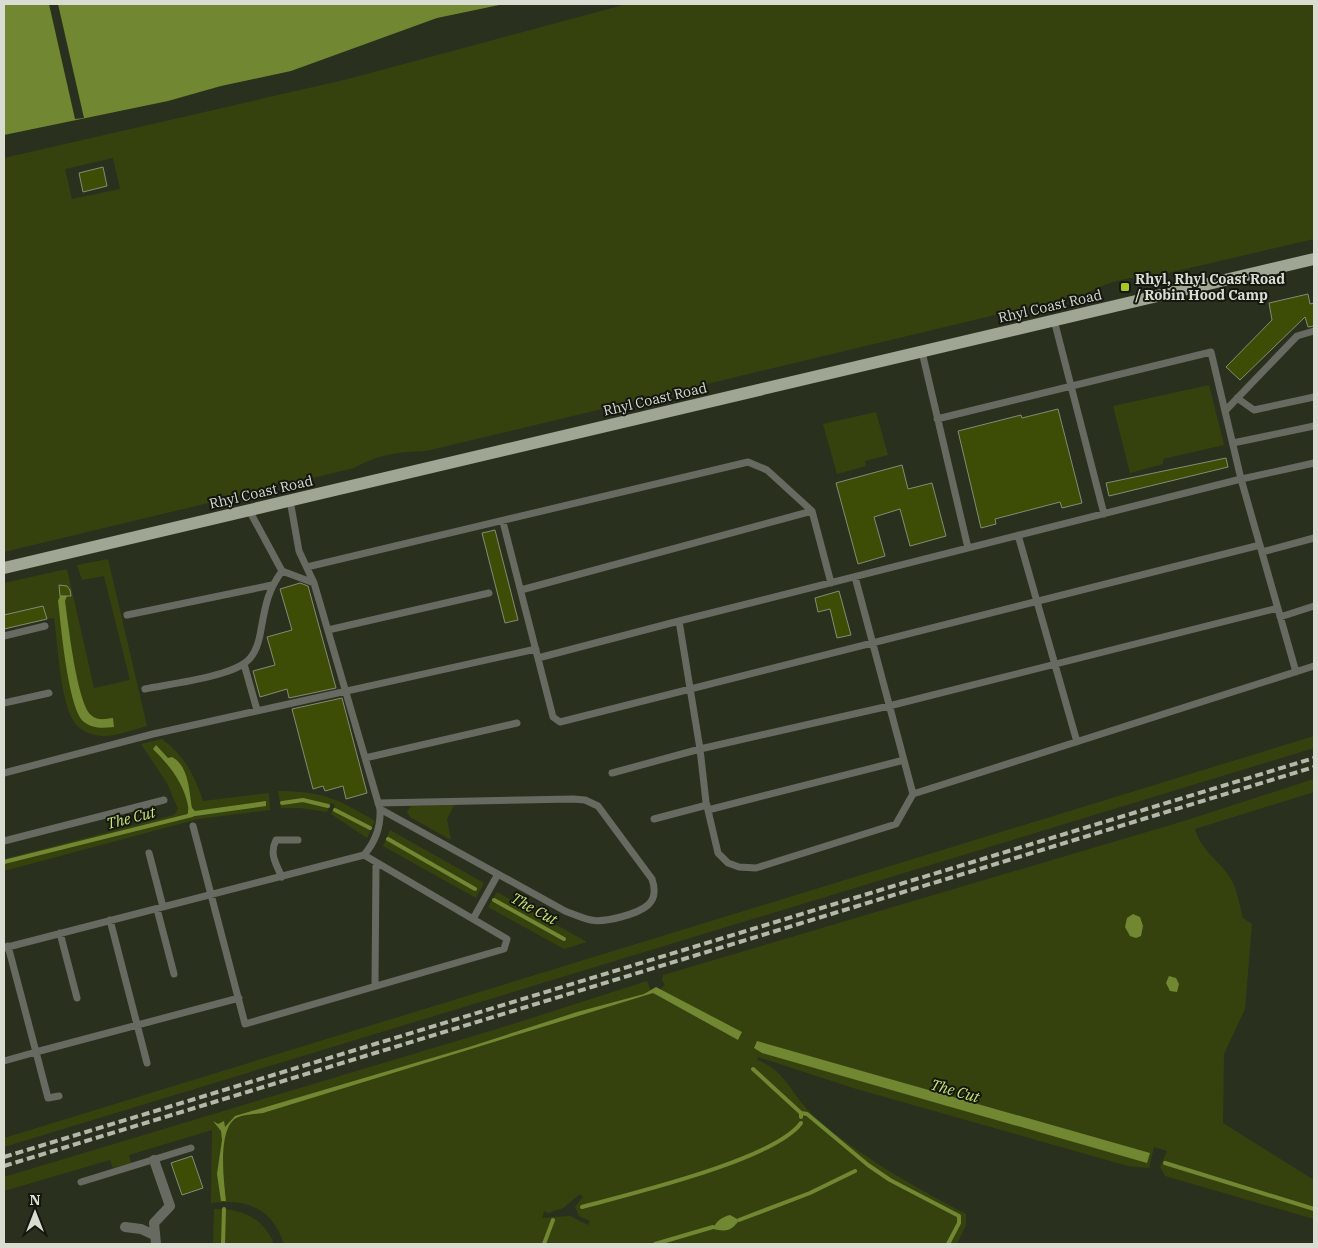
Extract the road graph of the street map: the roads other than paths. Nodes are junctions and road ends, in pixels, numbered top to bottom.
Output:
1 (1314, 259) edge
2 (1054, 320) junction
3 (1314, 331) edge
4 (922, 352) junction
5 (1071, 386) junction
6 (1314, 397) edge
7 (1237, 398) junction
8 (1225, 411) junction
9 (937, 419) junction
10 (1314, 426) edge
11 (1233, 443) junction
12 (1314, 463) edge
13 (1241, 479) junction
14 (290, 500) junction
15 (249, 510) junction
16 (812, 511) junction
17 (1104, 514) junction
18 (503, 522) junction
19 (1018, 536) junction
20 (1314, 538) edge
21 (1260, 544) junction
22 (968, 548) junction
23 (1262, 552) junction
24 (4, 568) edge
25 (306, 568) junction
26 (282, 571) junction
27 (855, 577) junction
28 (314, 583) junction
29 (830, 583) junction
30 (272, 585) junction
31 (521, 590) junction
32 (489, 593) dead end
33 (1037, 601) junction
34 (1314, 606) edge
35 (1278, 608) junction
36 (127, 615) dead end
37 (1280, 616) junction
38 (679, 621) junction
39 (45, 626) dead end
40 (328, 630) junction
41 (4, 636) edge
42 (872, 643) junction
43 (536, 649) junction
44 (538, 658) junction
45 (244, 664) junction
46 (1055, 664) junction
47 (1314, 666) edge
48 (1296, 672) junction
49 (145, 689) dead end
50 (345, 690) junction
51 (690, 690) junction
52 (49, 693) dead end
53 (4, 703) edge
54 (889, 706) junction
55 (257, 710) junction
56 (517, 723) dead end
57 (1077, 742) junction
58 (700, 749) junction
59 (365, 758) junction
60 (904, 760) junction
61 (4, 773) edge
62 (612, 773) dead end
63 (913, 794) junction
64 (164, 800) dead end
65 (379, 806) junction
66 (708, 807) junction
67 (654, 819) dead end
68 (193, 826) dead end
69 (298, 840) dead end
70 (4, 842) edge
71 (149, 853) dead end
72 (364, 855) junction
73 (376, 862) junction
74 (498, 874) junction
75 (282, 877) junction
76 (212, 894) junction
77 (160, 908) junction
78 (473, 919) junction
79 (110, 920) junction
80 (60, 934) junction
81 (6, 947) edge
82 (174, 974) dead end
83 (375, 986) junction
84 (76, 998) dead end
85 (238, 998) junction
86 (138, 1025) junction
87 (36, 1052) junction
88 (4, 1061) edge
89 (147, 1063) dead end
90 (59, 1096) dead end
91 (190, 1148) dead end
92 (154, 1160) junction
93 (81, 1182) dead end
94 (125, 1227) dead end
95 (155, 1240) edge

1 - 2 main road, Rhyl Coast Road
2 - 4 main road, Rhyl Coast Road
2 - 5 lane
3 - 7 lane
4 - 9 lane
4 - 14 main road, Rhyl Coast Road
5 - 8 lane
5 - 9 lane
5 - 17 lane
6 - 7 lane
7 - 8 lane
8 - 11 lane
9 - 22 lane
10 - 11 lane
11 - 13 lane
12 - 13 lane
13 - 17 lane
13 - 21 lane
14 - 15 main road, Rhyl Coast Road
14 - 25 lane
15 - 24 main road, Rhyl Coast Road
15 - 26 lane
16 - 18 lane
16 - 29 lane
16 - 31 lane
17 - 19 lane
18 - 25 lane
18 - 31 lane
19 - 22 lane
19 - 33 lane
20 - 23 lane
21 - 23 lane
21 - 33 lane
22 - 27 lane
23 - 35 lane
25 - 28 lane
26 - 28 lane
26 - 30 lane
27 - 29 lane
27 - 42 lane
28 - 40 lane
29 - 38 lane
30 - 36 lane
30 - 45 lane
31 - 43 lane
32 - 40 lane
33 - 42 lane
33 - 46 lane
34 - 37 lane
35 - 37 lane
35 - 46 lane
37 - 48 lane
38 - 44 lane
38 - 51 lane
39 - 41 lane
40 - 50 lane
42 - 51 lane
42 - 54 lane
43 - 44 lane
43 - 50 lane
44 - 51 lane
45 - 49 lane
45 - 55 lane
46 - 54 lane
46 - 57 lane
47 - 48 lane
48 - 57 lane
50 - 55 lane
50 - 59 lane
51 - 58 lane
52 - 53 lane
54 - 58 lane
54 - 60 lane
55 - 61 lane
56 - 59 lane
57 - 63 lane
58 - 62 lane
58 - 66 lane
59 - 65 lane
60 - 63 lane
60 - 66 lane
63 - 66 lane
64 - 70 lane
65 - 72 lane
65 - 74 lane
65 - 74 lane
66 - 67 lane
68 - 76 lane
69 - 75 lane
71 - 77 lane
72 - 73 lane
72 - 75 lane
73 - 78 lane
73 - 83 lane
74 - 78 lane
75 - 76 lane
76 - 77 lane
76 - 85 lane
77 - 79 lane
77 - 82 lane
78 - 83 lane
79 - 80 lane
79 - 86 lane
80 - 81 lane
80 - 84 lane
81 - 87 lane
83 - 85 lane
85 - 86 lane
86 - 87 lane
86 - 89 lane
87 - 88 lane
87 - 90 lane
91 - 92 lane
92 - 93 lane
92 - 95 street
94 - 95 street

